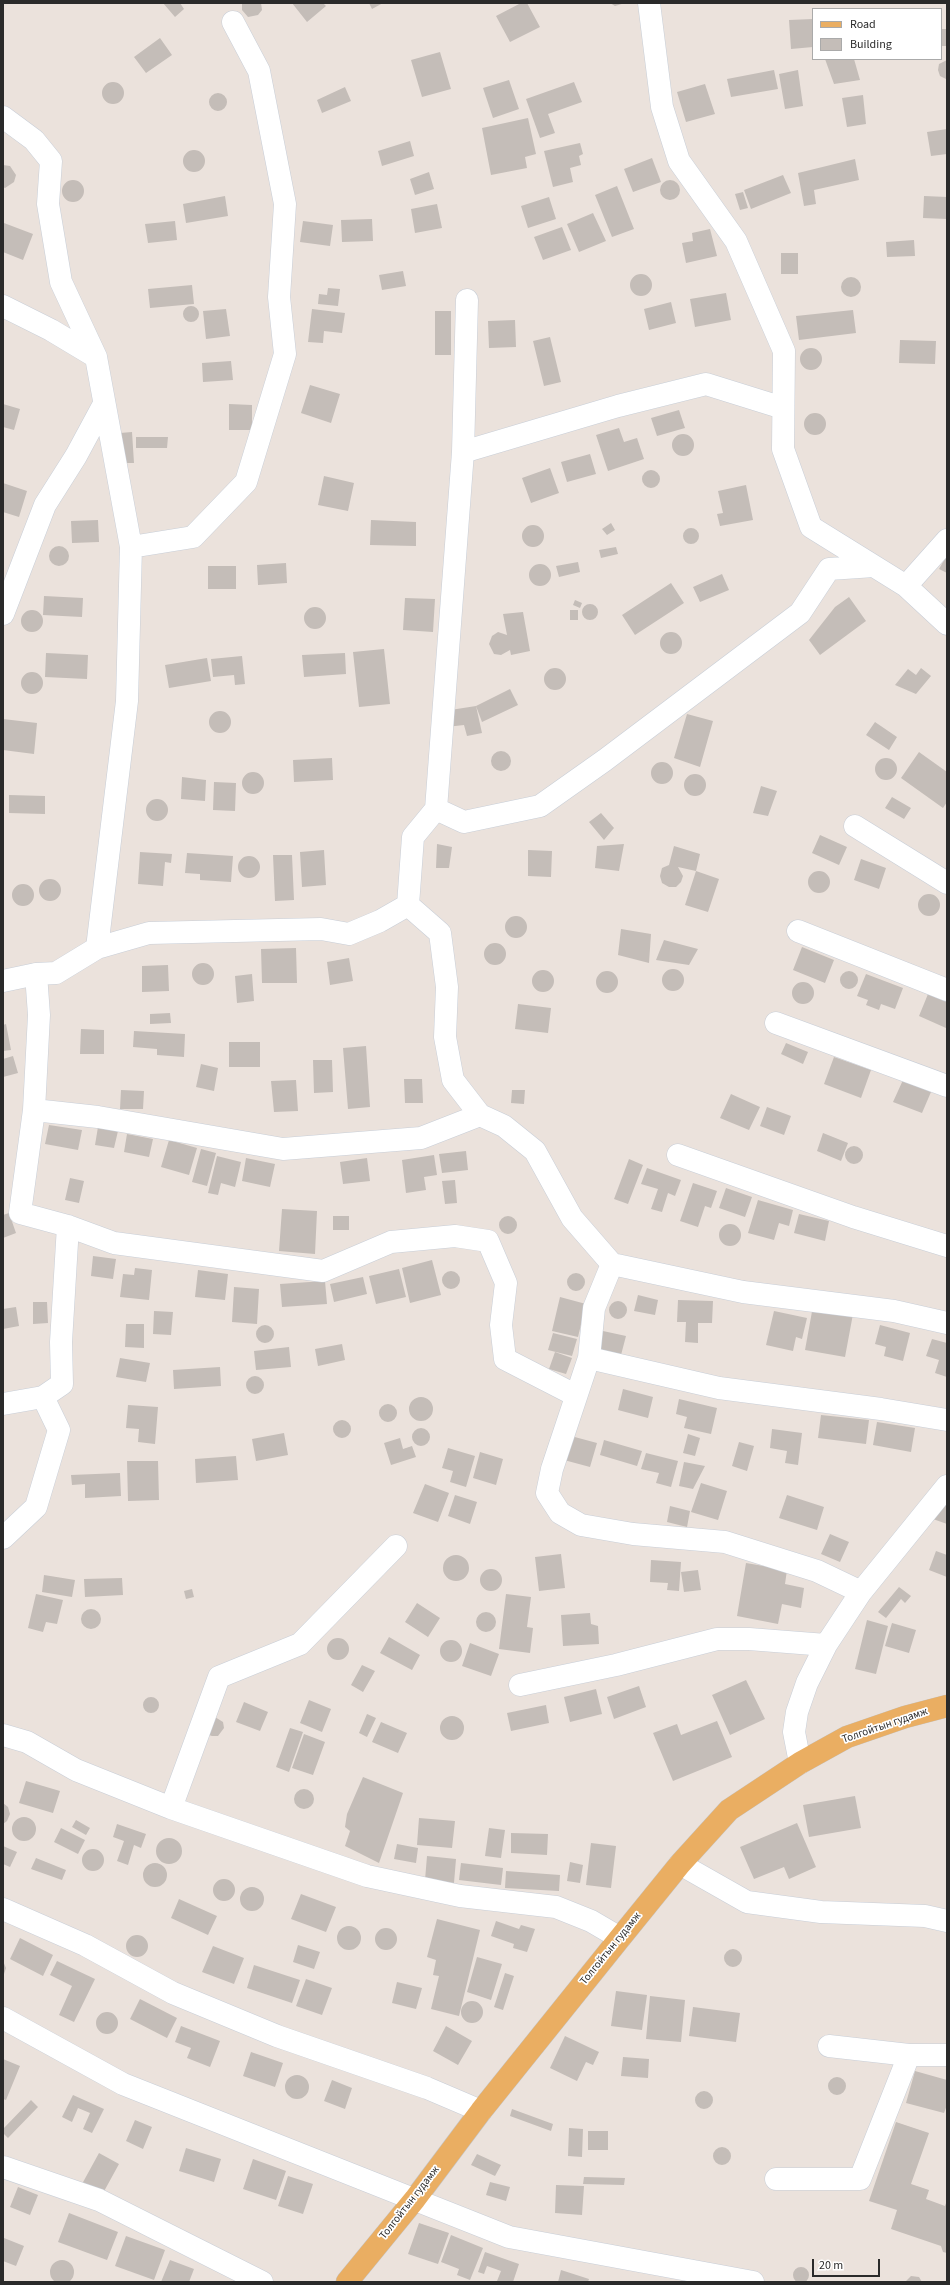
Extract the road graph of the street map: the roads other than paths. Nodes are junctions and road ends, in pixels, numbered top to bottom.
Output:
1 (649, 3) edge
2 (233, 22) dead end
3 (3, 116) edge
4 (467, 300) dead end
5 (3, 306) edge
6 (96, 357) junction
7 (104, 404) junction
8 (783, 408) junction
9 (463, 452) junction
10 (947, 540) edge
11 (131, 547) junction
12 (874, 566) junction
13 (906, 586) junction
14 (3, 614) edge
15 (947, 624) edge
16 (436, 810) junction
17 (855, 826) dead end
18 (947, 883) edge
19 (408, 905) junction
20 (798, 931) dead end
21 (97, 948) junction
22 (36, 974) junction
23 (3, 981) edge
24 (947, 990) edge
25 (776, 1024) dead end
26 (947, 1086) edge
27 (34, 1110) junction
28 (480, 1115) junction
29 (678, 1155) dead end
30 (68, 1226) junction
31 (947, 1246) edge
32 (612, 1264) junction
33 (947, 1323) edge
34 (589, 1358) junction
35 (575, 1395) junction
36 (43, 1397) junction
37 (3, 1404) edge
38 (947, 1420) edge
39 (947, 1486) edge
40 (3, 1538) edge
41 (396, 1546) dead end
42 (861, 1592) junction
43 (826, 1645) junction
44 (520, 1685) dead end
45 (947, 1706) edge
46 (3, 1735) edge
47 (800, 1763) junction
48 (171, 1808) junction
49 (680, 1864) junction
50 (3, 1909) edge
51 (947, 1921) edge
52 (620, 1938) junction
53 (3, 2018) edge
54 (828, 2046) dead end
55 (909, 2055) junction
56 (947, 2056) edge
57 (481, 2111) junction
58 (3, 2167) edge
59 (776, 2179) dead end
60 (415, 2199) junction
61 (262, 2282) edge
62 (347, 2282) edge
63 (753, 2282) edge

1 - 8 street
2 - 11 street
3 - 6 street
4 - 9 street
5 - 6 street
6 - 7 street
7 - 11 street
7 - 14 street
8 - 9 street
8 - 12 street
9 - 16 street
10 - 13 street
11 - 21 street
12 - 13 street
12 - 16 street
13 - 15 street
16 - 19 street
17 - 18 street
19 - 21 street
19 - 28 street
20 - 24 street
21 - 22 street
22 - 23 street
22 - 27 street
25 - 26 street
27 - 28 street
27 - 30 street
28 - 32 street
29 - 31 street
30 - 35 street
30 - 36 street
32 - 33 street
32 - 34 street
34 - 35 street
34 - 38 street
35 - 42 street
36 - 37 street
36 - 40 street
39 - 42 street
41 - 48 street
42 - 43 street
43 - 44 street
43 - 47 street
45 - 47 main road, Толгойтын гудамж
46 - 48 street
47 - 49 main road, Толгойтын гудамж
48 - 52 street
49 - 51 street
49 - 52 main road, Толгойтын гудамж
50 - 57 street
52 - 57 main road, Толгойтын гудамж
53 - 60 street
54 - 55 street
55 - 56 street
55 - 59 street
57 - 60 main road, Толгойтын гудамж
58 - 61 street
60 - 62 main road, Толгойтын гудамж
60 - 63 street

